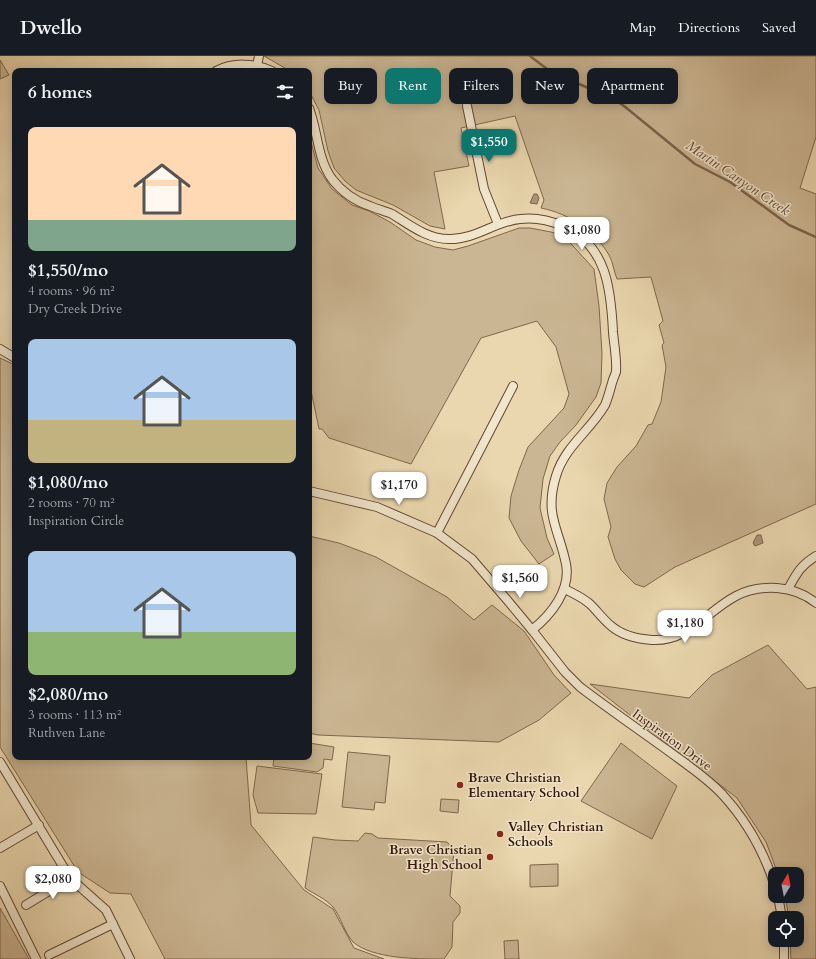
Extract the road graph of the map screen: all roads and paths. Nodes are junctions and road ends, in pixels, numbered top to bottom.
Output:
1 (259, 56) edge
2 (257, 66) junction
3 (224, 68) edge
4 (263, 68) edge
5 (467, 106) dead end
6 (312, 120) edge
7 (498, 224) junction
8 (0, 349) edge
9 (12, 356) edge
10 (513, 386) dead end
11 (312, 492) edge
12 (437, 533) junction
13 (816, 556) edge
14 (565, 589) junction
15 (788, 589) junction
16 (816, 603) edge
17 (532, 630) junction
18 (1, 766) edge
19 (39, 825) junction
20 (0, 848) edge
21 (768, 868) edge
22 (70, 878) junction
23 (0, 886) edge
24 (26, 905) dead end
25 (112, 924) junction
26 (784, 947) edge
27 (49, 955) dead end
28 (36, 959) edge
29 (130, 959) edge
30 (784, 959) edge

1 - 2 street
2 - 3 street
2 - 4 street
5 - 7 street
6 - 7 street
7 - 14 street
8 - 9 street
10 - 12 street
11 - 12 street, Inspiration Drive
12 - 17 street, Inspiration Drive
13 - 15 street
14 - 15 street
14 - 17 street
15 - 16 street
17 - 21 street, Inspiration Drive
18 - 19 street
19 - 20 street
19 - 22 street
22 - 24 street
22 - 25 street
23 - 28 street
25 - 27 street
25 - 29 street
26 - 30 street

